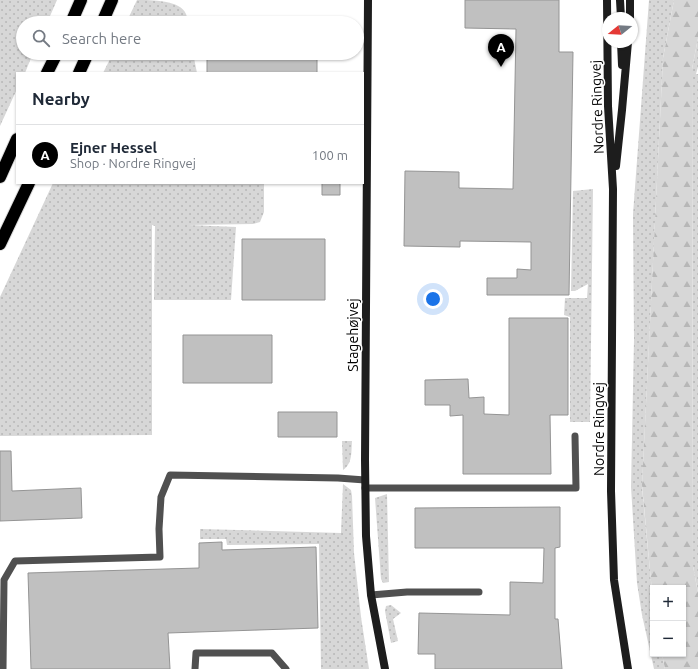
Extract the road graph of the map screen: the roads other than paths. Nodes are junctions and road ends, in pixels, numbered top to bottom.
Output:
1 (82, 0) edge
2 (112, 0) edge
3 (368, 0) edge
4 (607, 0) edge
5 (620, 0) edge
6 (630, 0) edge
7 (621, 12) edge
8 (630, 12) edge
9 (74, 16) edge
10 (105, 16) edge
11 (621, 48) edge
12 (627, 48) edge
13 (54, 60) edge
14 (85, 60) edge
15 (48, 72) edge
16 (79, 72) edge
17 (622, 110) junction
18 (16, 141) edge
19 (0, 177) edge
20 (28, 184) edge
21 (613, 188) junction
22 (0, 244) edge
23 (575, 436) dead end
24 (365, 484) junction
25 (479, 592) dead end
26 (371, 595) junction
27 (3, 669) edge
28 (195, 669) edge
29 (286, 669) edge
30 (385, 669) edge
31 (628, 669) edge

1 - 9 highway
2 - 10 highway
3 - 24 main road, Stagehøjvej
4 - 21 main road, Nordre Ringvej
5 - 7 main road
6 - 8 main road
11 - 17 main road
12 - 17 main road, Nordre Ringvej
13 - 15 highway
14 - 16 highway
17 - 21 main road, Nordre Ringvej
18 - 19 highway
20 - 22 highway
21 - 31 main road, Nordre Ringvej
23 - 24 lane
24 - 26 main road, Stagehøjvej
24 - 27 lane
25 - 26 lane
26 - 30 main road, Stagehøjvej
28 - 29 lane

